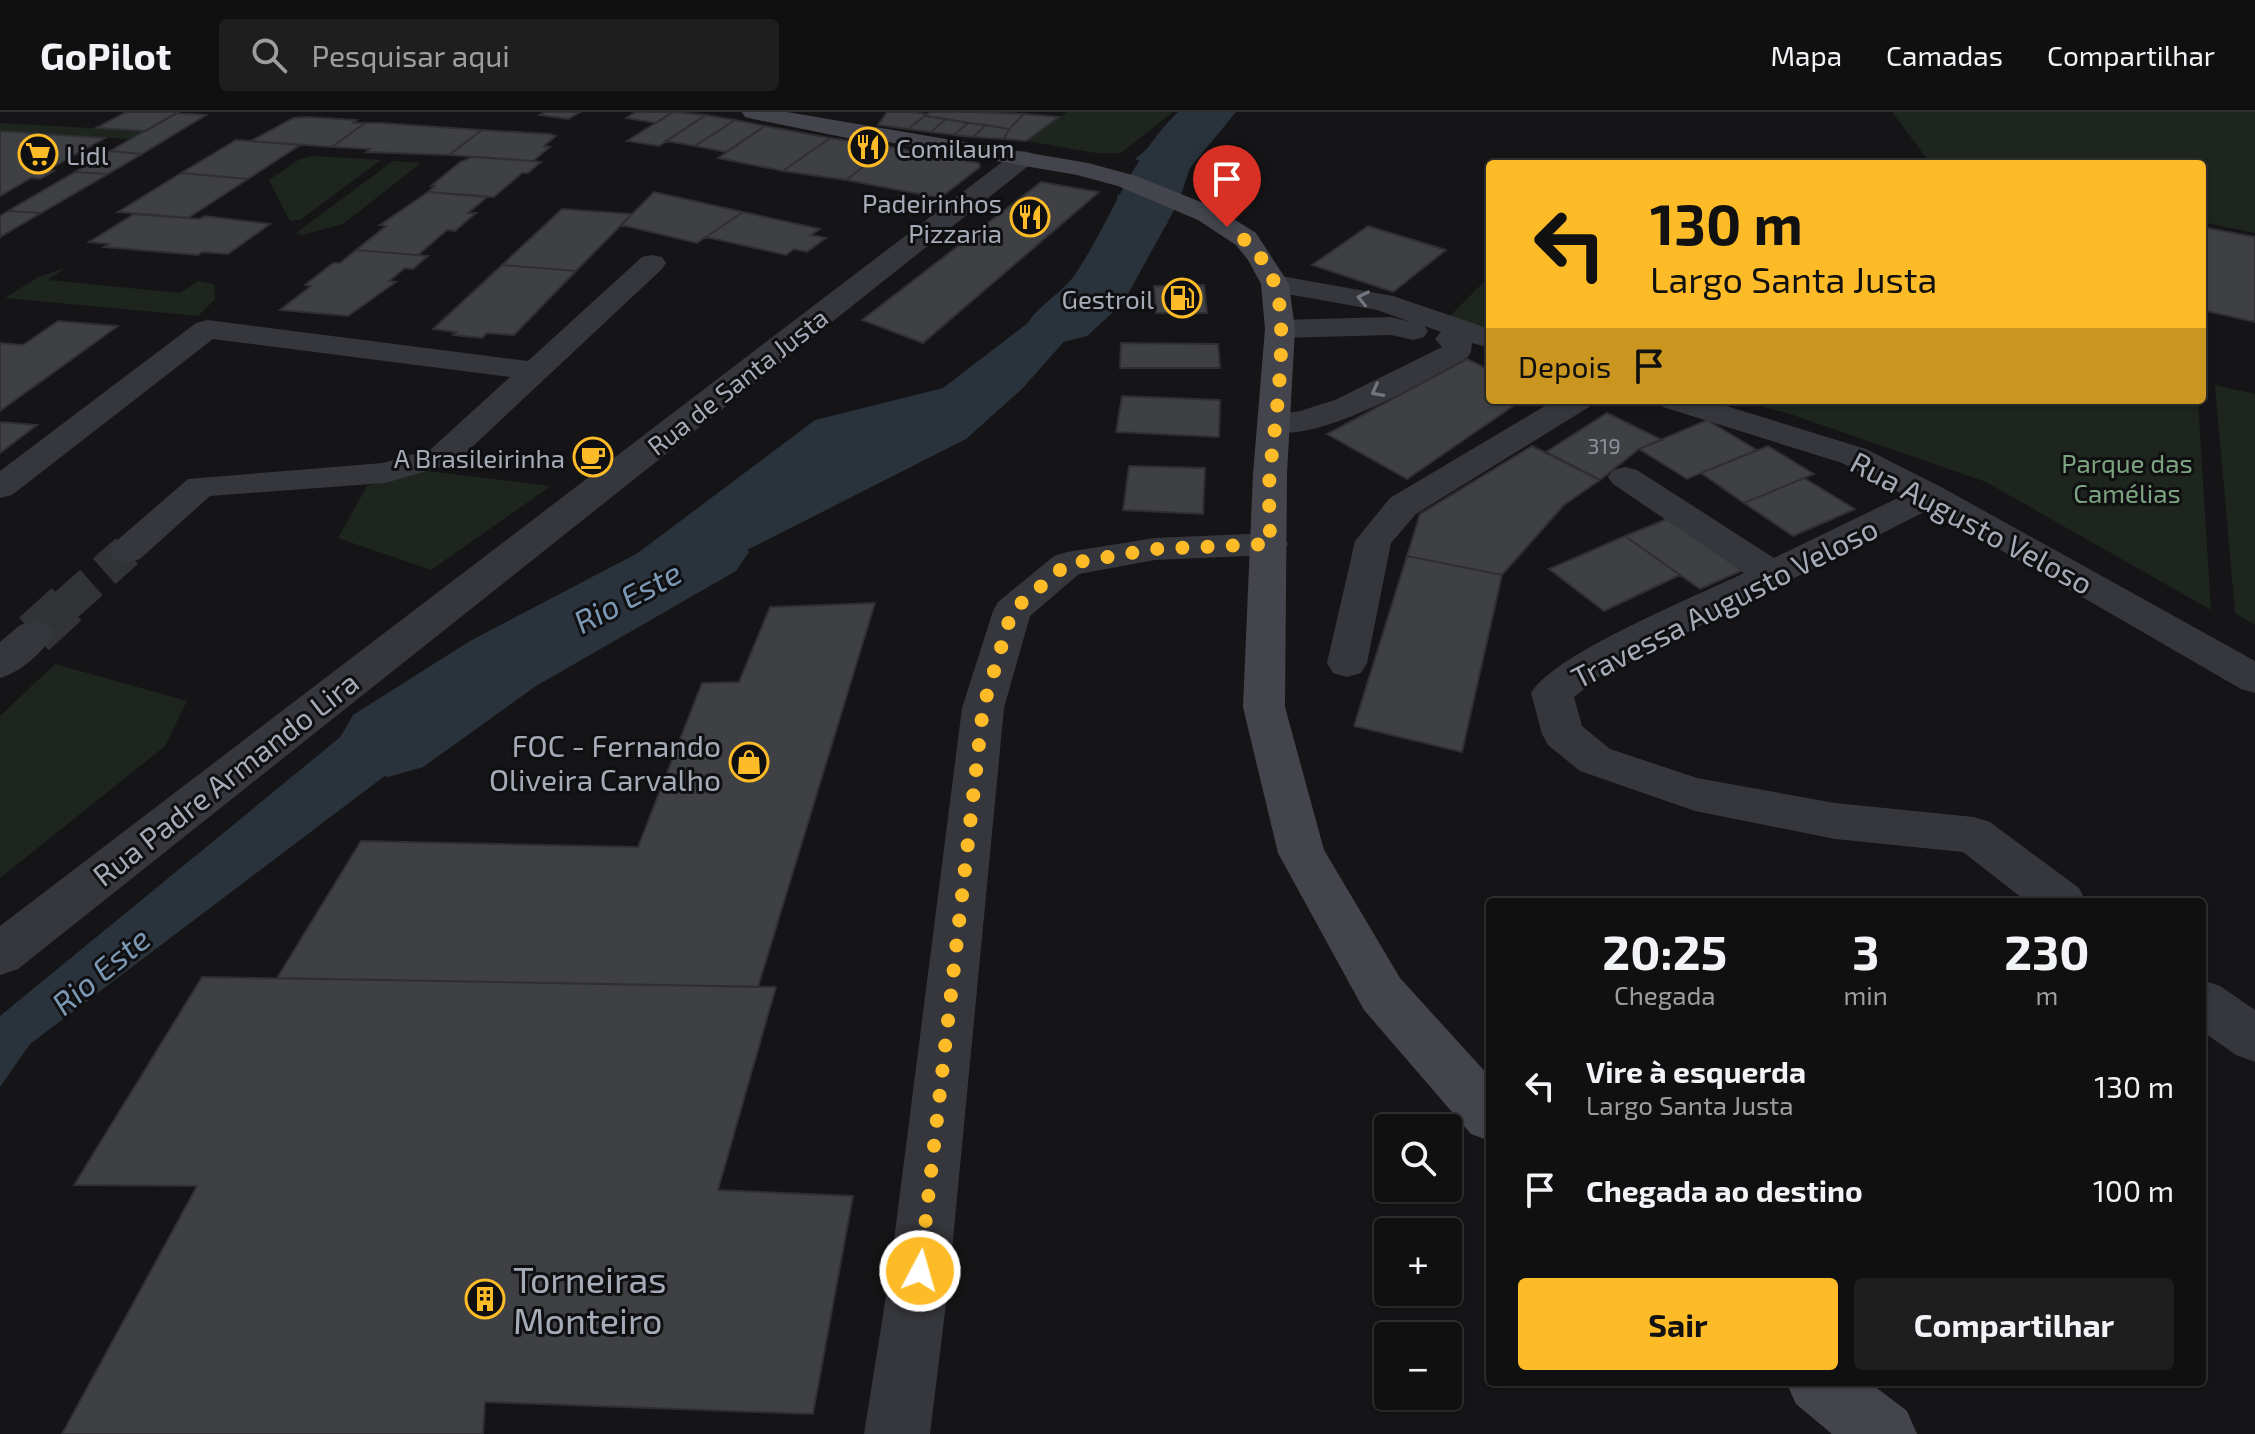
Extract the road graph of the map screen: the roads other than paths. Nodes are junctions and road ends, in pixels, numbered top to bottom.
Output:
1 (753, 112) edge
2 (775, 112) edge
3 (863, 112) edge
4 (759, 113) edge
5 (876, 133) junction
6 (1023, 158) junction
7 (652, 263) dead end
8 (1275, 284) junction
9 (1280, 329) junction
10 (1486, 338) edge
11 (1450, 339) junction
12 (1486, 348) edge
13 (532, 371) junction
14 (1571, 404) edge
15 (1687, 404) edge
16 (1276, 424) junction
17 (1625, 477) dead end
18 (0, 488) edge
19 (1931, 495) junction
20 (1270, 544) junction
21 (127, 551) tunnel mouth
22 (1773, 575) junction
23 (451, 603) joint
24 (34, 634) tunnel mouth
25 (1347, 663) dead end
26 (0, 664) edge
27 (2255, 679) edge
28 (2057, 898) edge
29 (0, 954) edge
30 (2206, 1005) edge
31 (2255, 1039) edge
32 (1486, 1111) edge
33 (1823, 1386) edge
34 (897, 1434) edge
35 (1884, 1434) edge

1 - 4 main road
2 - 4 main road
3 - 5 main road
4 - 5 main road
5 - 6 main road
6 - 8 main road
6 - 23 street, Rua de Santa Justa
7 - 13 street
8 - 9 main road
10 -> 8 street
9 - 11 street
9 - 16 main road
11 - 12 street
11 -> 16 street
13 - 18 street
13 - 21 street
14 - 25 street
15 - 19 street, Rua Augusto Veloso
16 - 20 main road
17 - 22 street
19 - 22 street, Travessa Augusto Veloso
19 - 27 street, Rua Augusto Veloso
20 - 32 main road
20 - 34 street
22 - 28 street, Travessa Augusto Veloso
23 - 29 street, Rua Padre Armando Lira
24 - 26 street
30 - 31 street
33 - 35 main road

